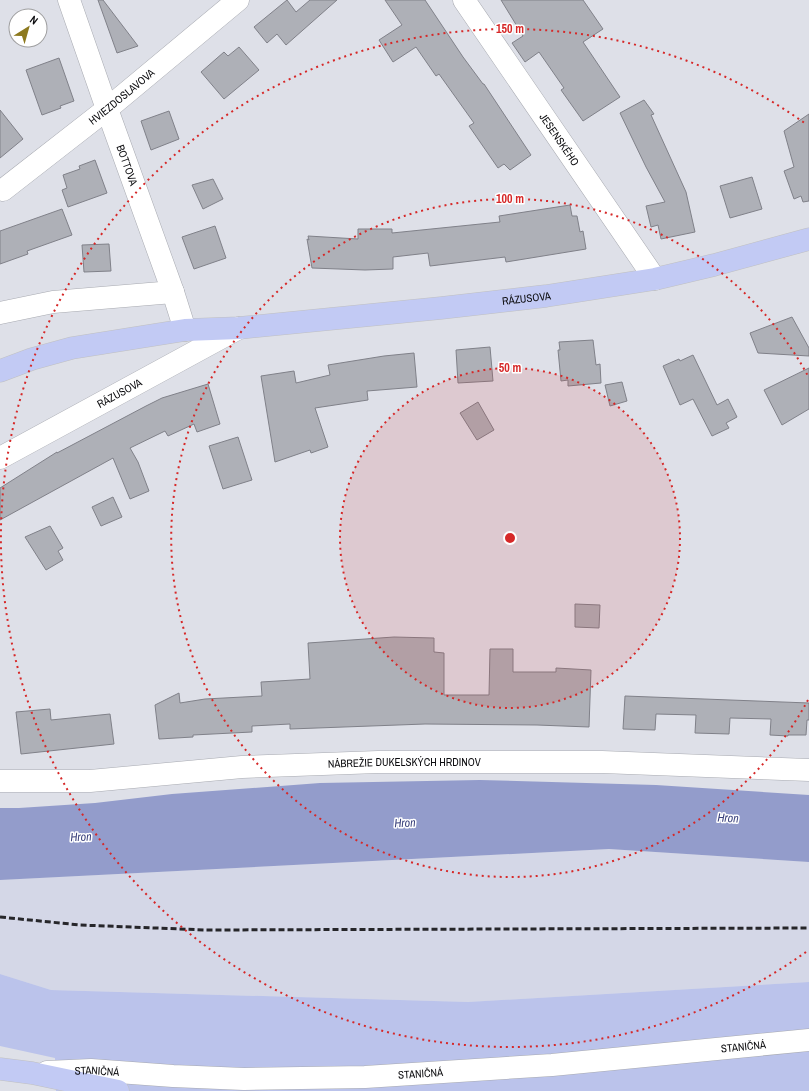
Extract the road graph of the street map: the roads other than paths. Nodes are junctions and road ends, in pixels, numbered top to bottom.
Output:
1 (69, 0) edge
2 (238, 0) edge
3 (464, 0) edge
4 (107, 109) junction
5 (3, 190) dead end
6 (809, 239) edge
7 (655, 279) junction
8 (173, 292) junction
9 (0, 313) edge
10 (239, 328) junction
11 (185, 330) junction
12 (0, 371) edge
13 (0, 458) edge
14 (809, 770) edge
15 (0, 782) edge
16 (809, 1040) edge
17 (0, 1069) edge
18 (32, 1073) junction
19 (118, 1091) edge

1 - 4 street, BOTTOVA
2 - 4 street, HVIEZDOSLAVOVA
3 - 7 street, JESENSKÉHO
4 - 5 street, HVIEZDOSLAVOVA
4 - 8 street, BOTTOVA
6 - 7 main road, RÁZUSOVA
7 - 10 main road, RÁZUSOVA
8 - 9 street
8 - 11 street, BOTTOVA
10 - 11 main road, RÁZUSOVA
10 - 13 street, RÁZUSOVA
11 - 12 main road, RÁZUSOVA
14 - 15 street, NÁBREŽIE DUKELSKÝCH HRDINOV
16 - 18 street, STANIČNÁ
17 - 18 main road
18 - 19 main road

